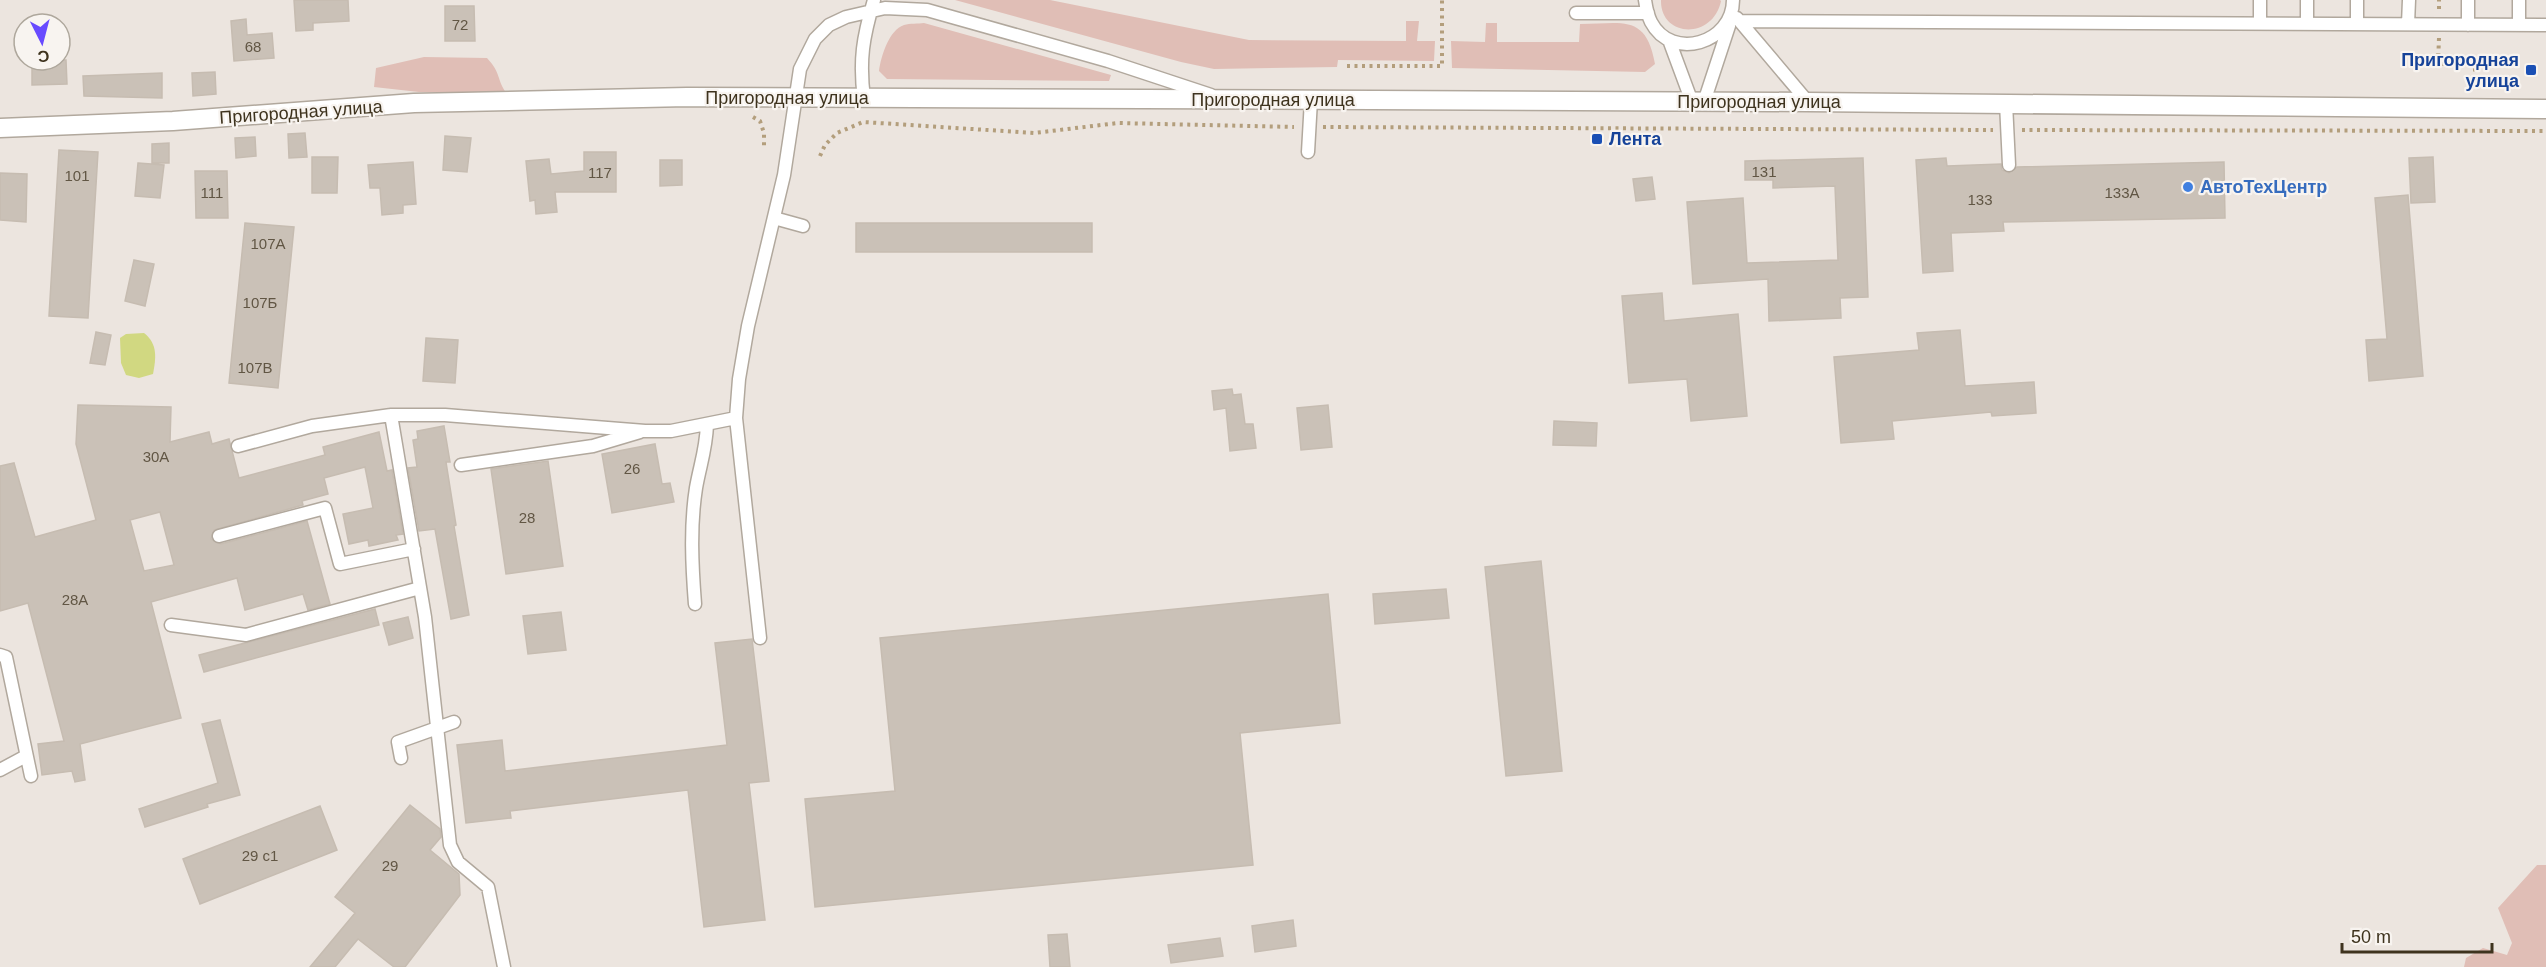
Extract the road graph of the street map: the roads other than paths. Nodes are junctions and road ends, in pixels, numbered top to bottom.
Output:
1 (1645, 0) edge
2 (1733, 0) edge
3 (2260, 0) edge
4 (2307, 0) edge
5 (2357, 0) edge
6 (2409, 0) edge
7 (2468, 0) edge
8 (2519, 0) edge
9 (870, 4) edge
10 (1575, 13) dead end
11 (1648, 13) junction
12 (1736, 17) junction
13 (2260, 24) junction
14 (2307, 24) junction
15 (2357, 24) junction
16 (2408, 24) junction
17 (2468, 25) junction
18 (2519, 25) junction
19 (2546, 25) edge
20 (1669, 40) junction
21 (795, 99) junction
22 (864, 99) junction
23 (1226, 100) junction
24 (1311, 100) junction
25 (1698, 102) junction
26 (1808, 102) junction
27 (2006, 103) junction
28 (2546, 109) edge
29 (0, 128) edge
30 (1308, 152) dead end
31 (2008, 165) dead end
32 (774, 218) junction
33 (803, 226) dead end
34 (391, 415) junction
35 (736, 418) junction
36 (707, 425) junction
37 (645, 431) junction
38 (238, 446) dead end
39 (461, 465) dead end
40 (219, 536) dead end
41 (414, 549) junction
42 (420, 588) junction
43 (694, 604) dead end
44 (171, 625) dead end
45 (760, 638) dead end
46 (0, 655) edge
47 (454, 722) dead end
48 (437, 728) junction
49 (26, 756) junction
50 (401, 758) dead end
51 (0, 770) edge
52 (31, 776) dead end
53 (504, 967) edge

1 - 11 lane
2 - 12 lane
3 - 13 lane
4 - 14 lane
5 - 15 lane
6 - 16 lane
7 - 17 lane
8 - 18 lane
9 - 21 lane
9 - 22 lane
9 - 23 lane
10 - 11 lane
11 - 20 lane
12 - 13 lane
12 - 20 lane
12 - 25 lane
12 - 26 lane
13 - 14 lane
14 - 15 lane
15 - 16 lane
16 - 17 lane
17 - 18 lane
18 - 19 lane
20 - 25 lane
21 - 22 street, Пригородная улица
21 - 29 street, Пригородная улица
21 - 32 lane
22 - 23 street, Пригородная улица
23 - 24 street, Пригородная улица
24 - 25 street, Пригородная улица
24 - 30 lane
25 - 26 street, Пригородная улица
26 - 27 street, Пригородная улица
27 - 28 street, Пригородная улица
27 - 31 lane
32 - 33 lane
32 - 35 lane
34 - 37 lane
34 - 38 lane
34 - 41 lane
35 - 36 lane
35 - 45 lane
36 - 37 lane
36 - 43 lane
37 - 39 lane
40 - 41 lane
41 - 42 lane
42 - 44 lane
42 - 48 lane
46 - 49 lane
47 - 48 lane
48 - 50 lane
48 - 53 lane
49 - 51 lane
49 - 52 lane

